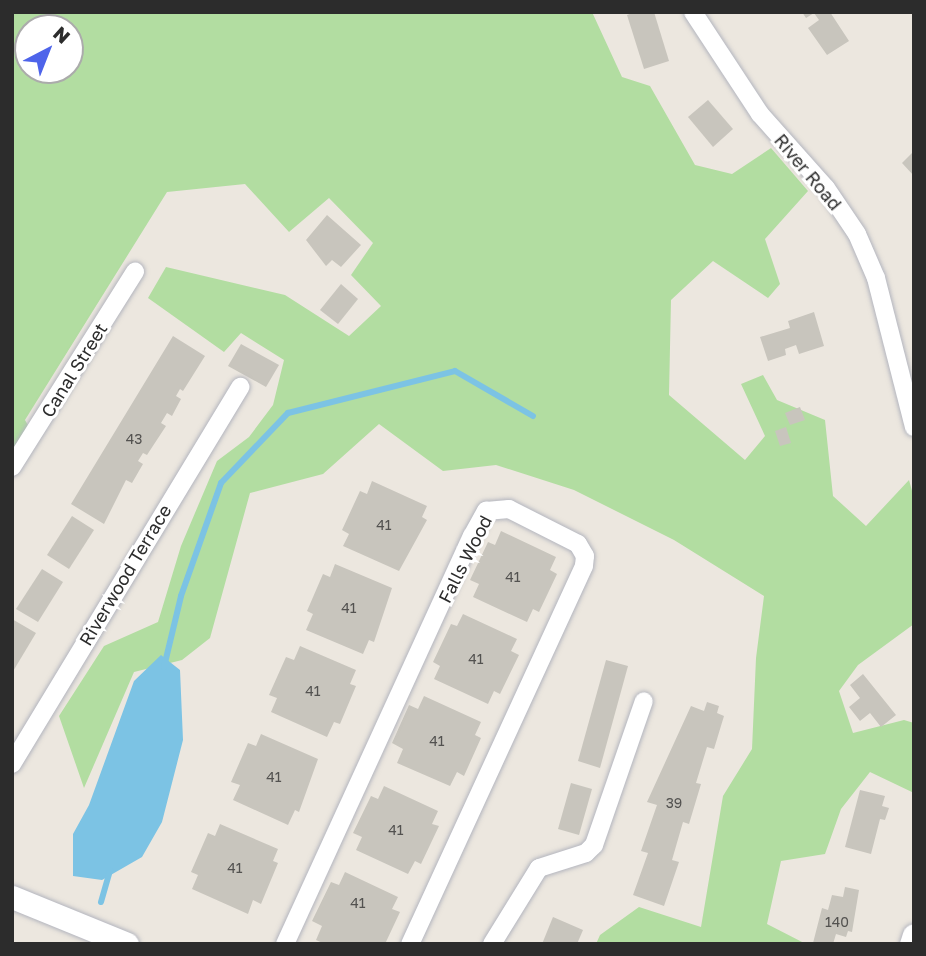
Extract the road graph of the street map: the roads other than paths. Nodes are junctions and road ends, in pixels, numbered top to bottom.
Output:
1 (693, 12) edge
2 (135, 272) dead end
3 (240, 387) dead end
4 (914, 427) edge
5 (12, 467) edge
6 (644, 701) dead end
7 (12, 764) edge
8 (12, 897) edge
9 (914, 935) edge
10 (127, 944) edge
11 (285, 944) edge
12 (410, 944) edge
13 (492, 944) edge
14 (911, 944) edge

1 - 4 street, River Road
2 - 5 street, Canal Street
3 - 7 street, Riverwood Terrace
6 - 13 street
8 - 10 street
9 - 14 street
11 - 12 street, Falls Wood

